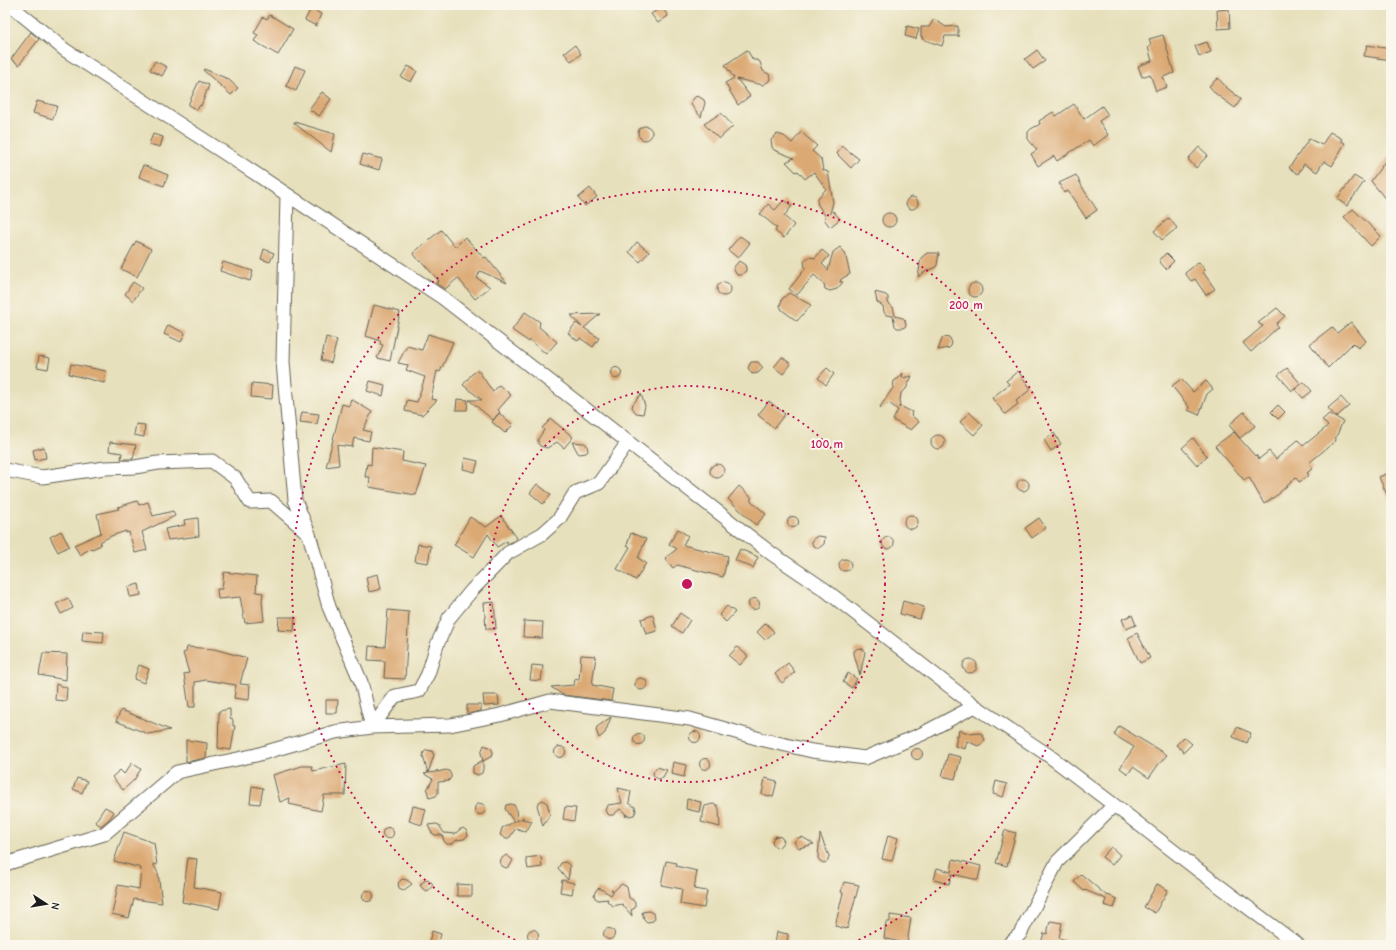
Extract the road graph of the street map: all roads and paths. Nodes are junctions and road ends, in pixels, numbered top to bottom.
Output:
1 (10, 5) edge
2 (287, 195) junction
3 (628, 442) junction
4 (5, 470) edge
5 (308, 534) junction
6 (975, 706) junction
7 (372, 727) junction
8 (1114, 804) junction
9 (5, 864) edge
10 (1008, 945) edge
11 (1298, 945) edge

1 - 2 street
2 - 3 street
2 - 5 street
3 - 6 street
3 - 7 street
4 - 5 street
5 - 7 street
6 - 7 street
6 - 8 street
7 - 9 street
8 - 10 street
8 - 11 street

